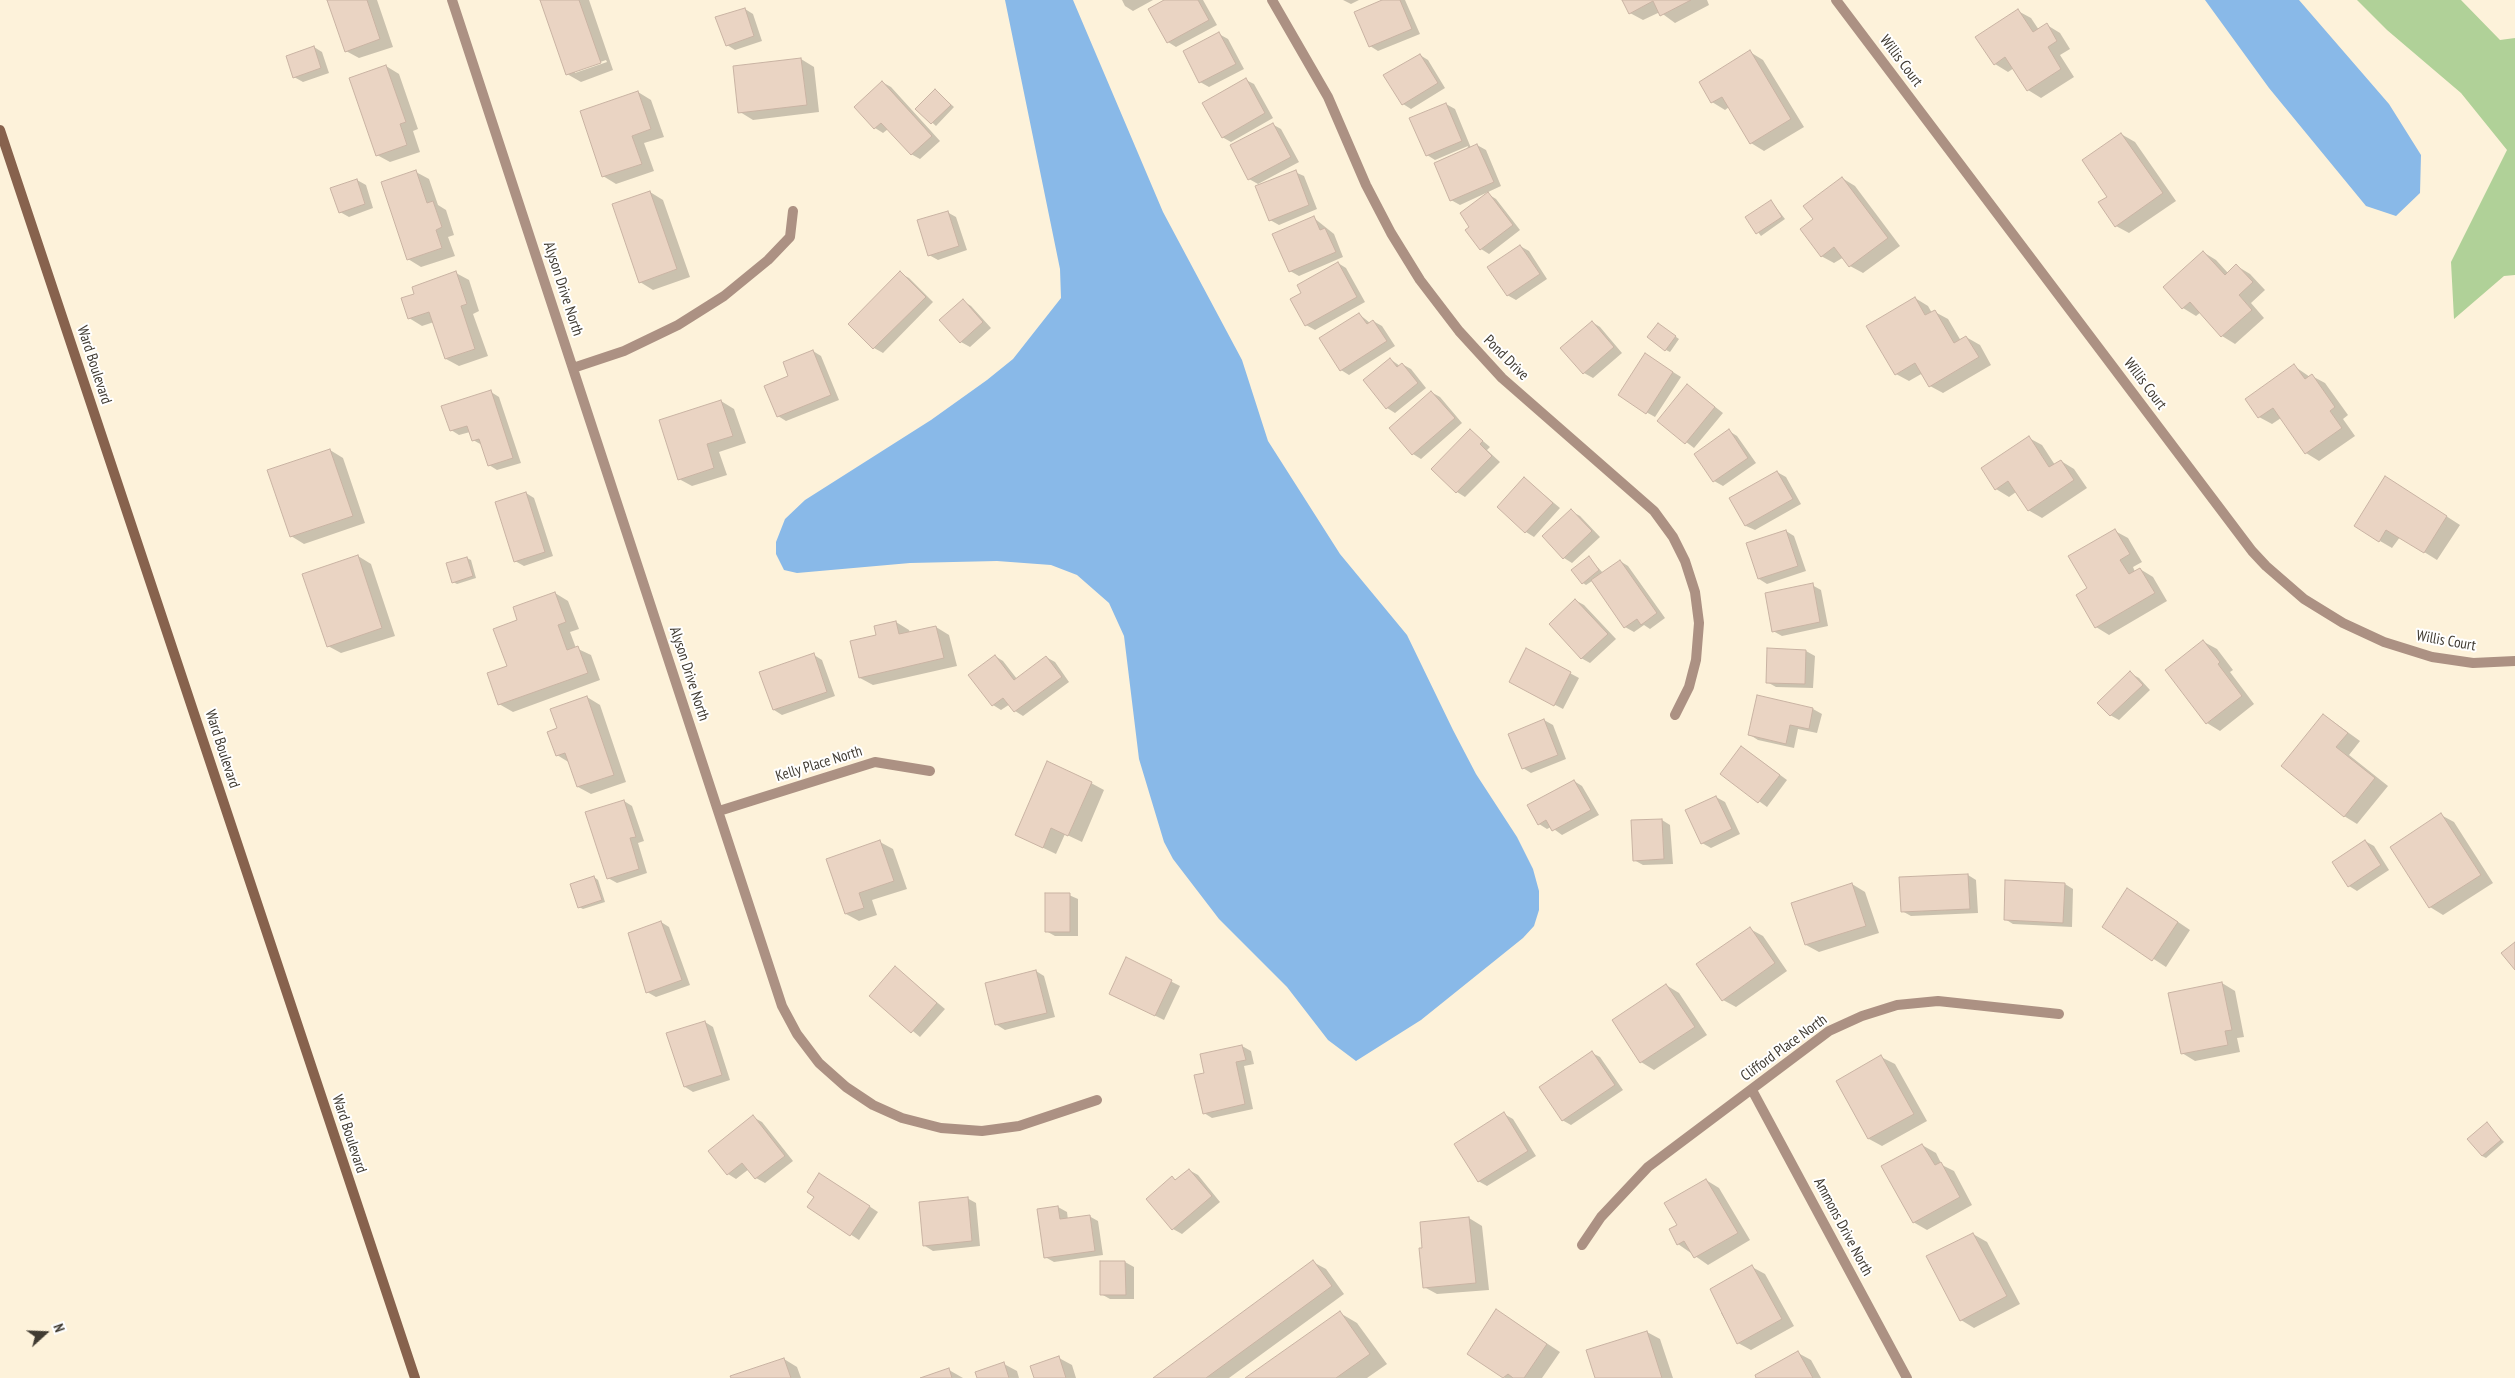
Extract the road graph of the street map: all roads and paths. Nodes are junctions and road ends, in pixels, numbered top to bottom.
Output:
1 (452, 0) edge
2 (1272, 0) edge
3 (1836, 0) edge
4 (0, 130) edge
5 (793, 211) dead end
6 (573, 368) junction
7 (2515, 662) edge
8 (1675, 715) dead end
9 (930, 771) dead end
10 (718, 811) junction
11 (2059, 1014) dead end
12 (1752, 1090) junction
13 (1097, 1100) dead end
14 (1582, 1245) dead end
15 (415, 1378) edge
16 (1907, 1378) edge

1 - 6 street, Alyson Drive North
2 - 8 street, Pond Drive
3 - 7 street, Willis Court
4 - 15 main road, Ward Boulevard
5 - 6 street
6 - 10 street, Alyson Drive North
9 - 10 street, Kelly Place North
10 - 13 street, Alyson Drive North
11 - 12 street, Clifford Place North
12 - 14 street, Clifford Place North
12 - 16 street, Ammons Drive North

